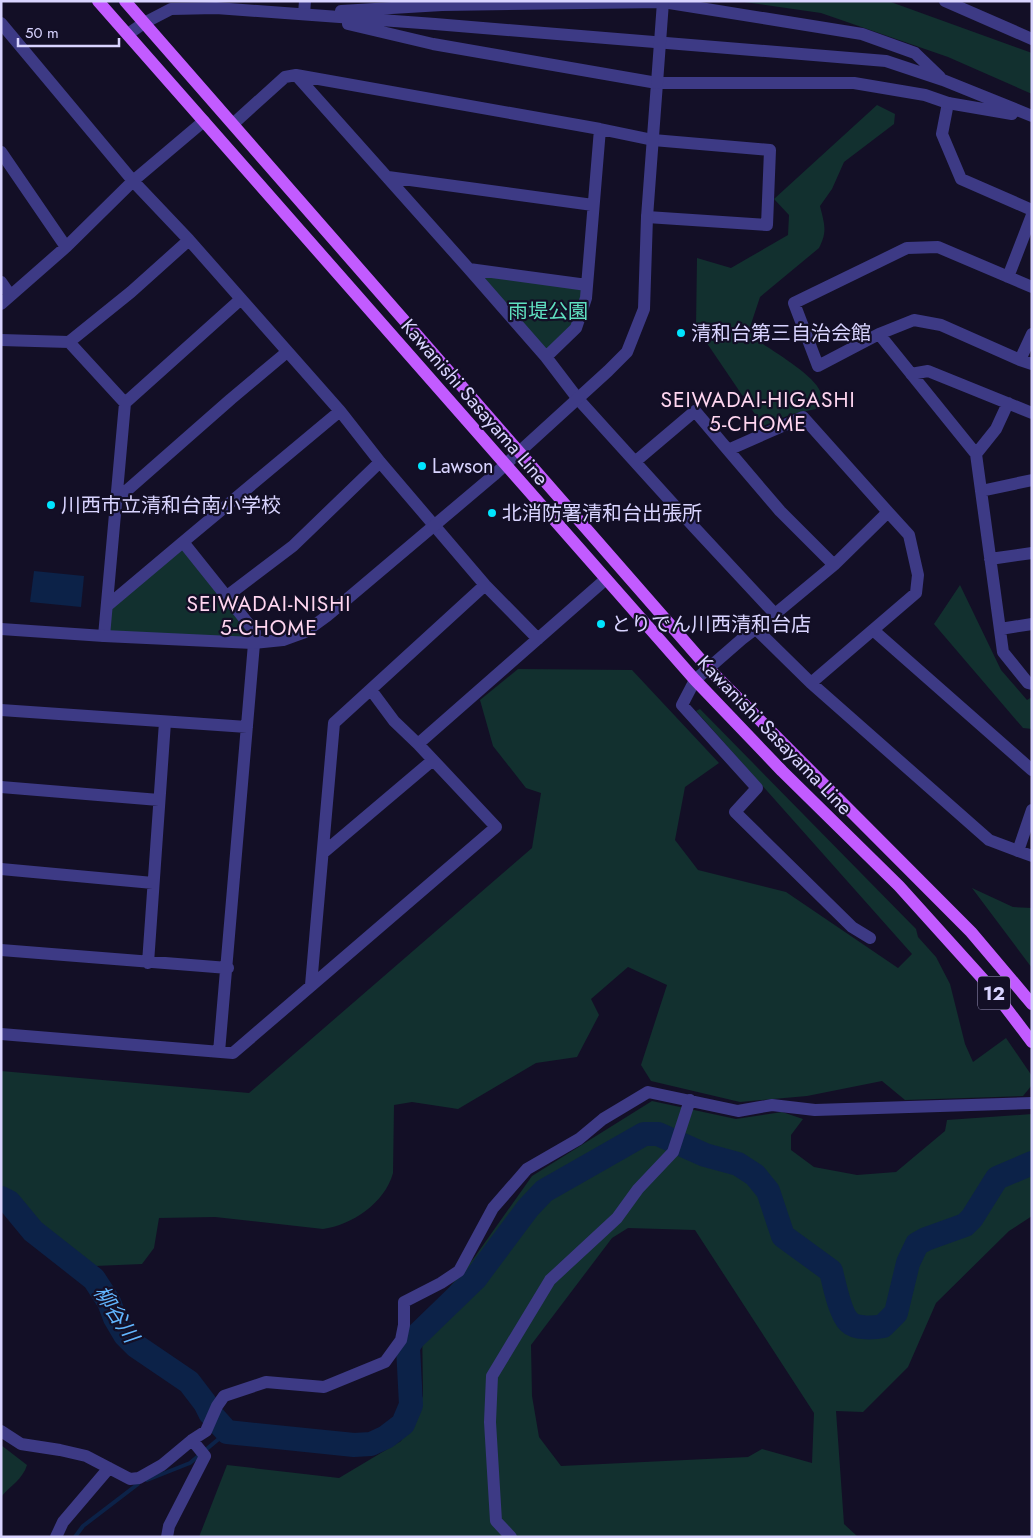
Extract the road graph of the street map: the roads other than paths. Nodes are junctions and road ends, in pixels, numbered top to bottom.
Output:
1 (98, 1) edge
2 (125, 1) edge
3 (945, 1) edge
4 (663, 2) edge
5 (307, 10) edge
6 (1, 23) edge
7 (144, 23) junction
8 (128, 34) junction
9 (1032, 39) edge
10 (296, 75) junction
11 (943, 80) junction
12 (657, 84) junction
13 (948, 103) junction
14 (1032, 117) edge
15 (204, 121) junction
16 (233, 124) junction
17 (600, 129) junction
18 (652, 140) junction
19 (1, 152) edge
20 (388, 177) junction
21 (133, 181) junction
22 (593, 205) junction
23 (1032, 210) edge
24 (1032, 215) edge
25 (647, 217) junction
26 (189, 240) junction
27 (66, 247) junction
28 (469, 269) junction
29 (1008, 276) junction
30 (1, 282) edge
31 (587, 285) junction
32 (1032, 287) edge
33 (241, 299) junction
34 (6, 300) edge
35 (879, 334) junction
36 (1032, 334) edge
37 (1, 340) edge
38 (69, 342) junction
39 (287, 352) junction
40 (546, 357) junction
41 (1026, 362) edge
42 (911, 374) junction
43 (578, 399) junction
44 (125, 403) junction
45 (1008, 403) junction
46 (340, 410) junction
47 (1032, 413) edge
48 (728, 450) junction
49 (519, 452) junction
50 (976, 454) junction
51 (636, 461) junction
52 (380, 462) junction
53 (505, 466) junction
54 (1032, 480) edge
55 (981, 491) junction
56 (116, 500) junction
57 (888, 512) junction
58 (434, 525) junction
59 (183, 542) junction
60 (1032, 553) edge
61 (990, 558) junction
62 (834, 565) junction
63 (606, 580) junction
64 (484, 585) junction
65 (227, 596) junction
66 (107, 606) junction
67 (775, 614) junction
68 (1032, 624) edge
69 (1, 629) edge
70 (1000, 629) junction
71 (756, 630) junction
72 (873, 630) junction
73 (104, 636) junction
74 (538, 639) junction
75 (253, 643) junction
76 (708, 668) junction
77 (694, 680) junction
78 (811, 683) junction
79 (1032, 684) edge
80 (371, 690) junction
81 (1, 710) edge
82 (165, 722) junction
83 (247, 727) junction
84 (418, 744) junction
85 (433, 760) junction
86 (1032, 770) edge
87 (1, 787) edge
88 (159, 800) junction
89 (1032, 810) edge
90 (1018, 851) junction
91 (323, 853) junction
92 (1032, 856) edge
93 (1, 869) edge
94 (153, 883) junction
95 (870, 938) dead end
96 (1, 950) edge
97 (148, 963) junction
98 (228, 968) junction
99 (311, 985) junction
100 (1032, 1004) edge
101 (1, 1034) edge
102 (1032, 1042) edge
103 (219, 1052) junction
104 (1032, 1103) edge
105 (689, 1104) junction
106 (1, 1431) edge
107 (194, 1443) junction
108 (109, 1468) junction
109 (56, 1537) edge
110 (167, 1537) edge
111 (511, 1537) edge

1 - 8 main road, Kawanishi Sasayama Line / 12
2 - 7 main road, Kawanishi Sasayama Line / 12
3 - 9 street
4 - 5 street
4 - 11 street
4 - 12 street, bridge
5 - 7 street
5 - 11 street
5 - 12 street
6 - 21 street
7 - 8 street
7 - 16 main road, Kawanishi Sasayama Line / 12
8 - 15 main road, Kawanishi Sasayama Line / 12
10 - 16 street
10 - 17 street
10 - 20 street
11 - 14 street
12 - 13 street
12 - 18 street
13 - 14 street
13 - 23 street
15 - 21 street
15 - 53 main road, Kawanishi Sasayama Line / 12
16 - 49 main road, Kawanishi Sasayama Line / 12
17 - 18 street
17 - 22 street
18 - 25 street
18 - 25 street
19 - 27 street
20 - 22 street
20 - 28 street
21 - 26 street
21 - 27 street
22 - 31 street
24 - 29 street
25 - 43 street
26 - 33 street
26 - 38 street
27 - 34 street
28 - 31 street
28 - 40 street
29 - 32 street
29 - 35 street
30 - 34 street
31 - 40 street
33 - 39 street
33 - 44 street
35 - 41 street
35 - 42 street
36 - 41 street
37 - 38 street
38 - 44 street
39 - 46 street
39 - 56 street
40 - 43 street
42 - 45 street
42 - 50 street
43 - 49 street
43 - 51 street
44 - 56 street
45 - 47 street
45 - 50 street
46 - 52 street
46 - 59 street
48 - 51 street
48 - 57 street
48 - 62 street
49 - 53 street
49 - 76 main road, Kawanishi Sasayama Line / 12
50 - 55 street
51 - 67 street
52 - 58 street
52 - 65 street
53 - 58 street
53 - 63 main road, Kawanishi Sasayama Line / 12
54 - 55 street
55 - 61 street
56 - 66 street
57 - 62 street
57 - 72 street
58 - 64 street
58 - 75 street
59 - 65 street
59 - 66 street
60 - 61 street
61 - 70 street
62 - 67 street
63 - 74 street
63 - 77 main road, Kawanishi Sasayama Line / 12
64 - 74 street
64 - 80 street
65 - 75 street
66 - 73 street
67 - 71 street
68 - 70 street
69 - 73 street
70 - 79 street
71 - 76 street
71 - 78 street
72 - 78 street
72 - 86 street
73 - 75 street
74 - 84 street
75 - 83 street
76 - 77 street
76 - 100 main road, Kawanishi Sasayama Line / 12
77 - 95 street
77 - 102 main road, Kawanishi Sasayama Line / 12
78 - 90 street
80 - 84 street
80 - 91 street
81 - 82 street
82 - 83 street
82 - 88 street
83 - 98 street
84 - 85 street
85 - 91 street
85 - 99 street
87 - 88 street
88 - 94 street
89 - 90 street
90 - 92 street
91 - 99 street
93 - 94 street
94 - 97 street
96 - 97 street
97 - 98 street
98 - 103 street
99 - 103 street
101 - 103 street
104 - 105 street
105 - 107 street
105 - 111 street
106 - 108 street
107 - 108 street
107 - 110 street
108 - 109 street

